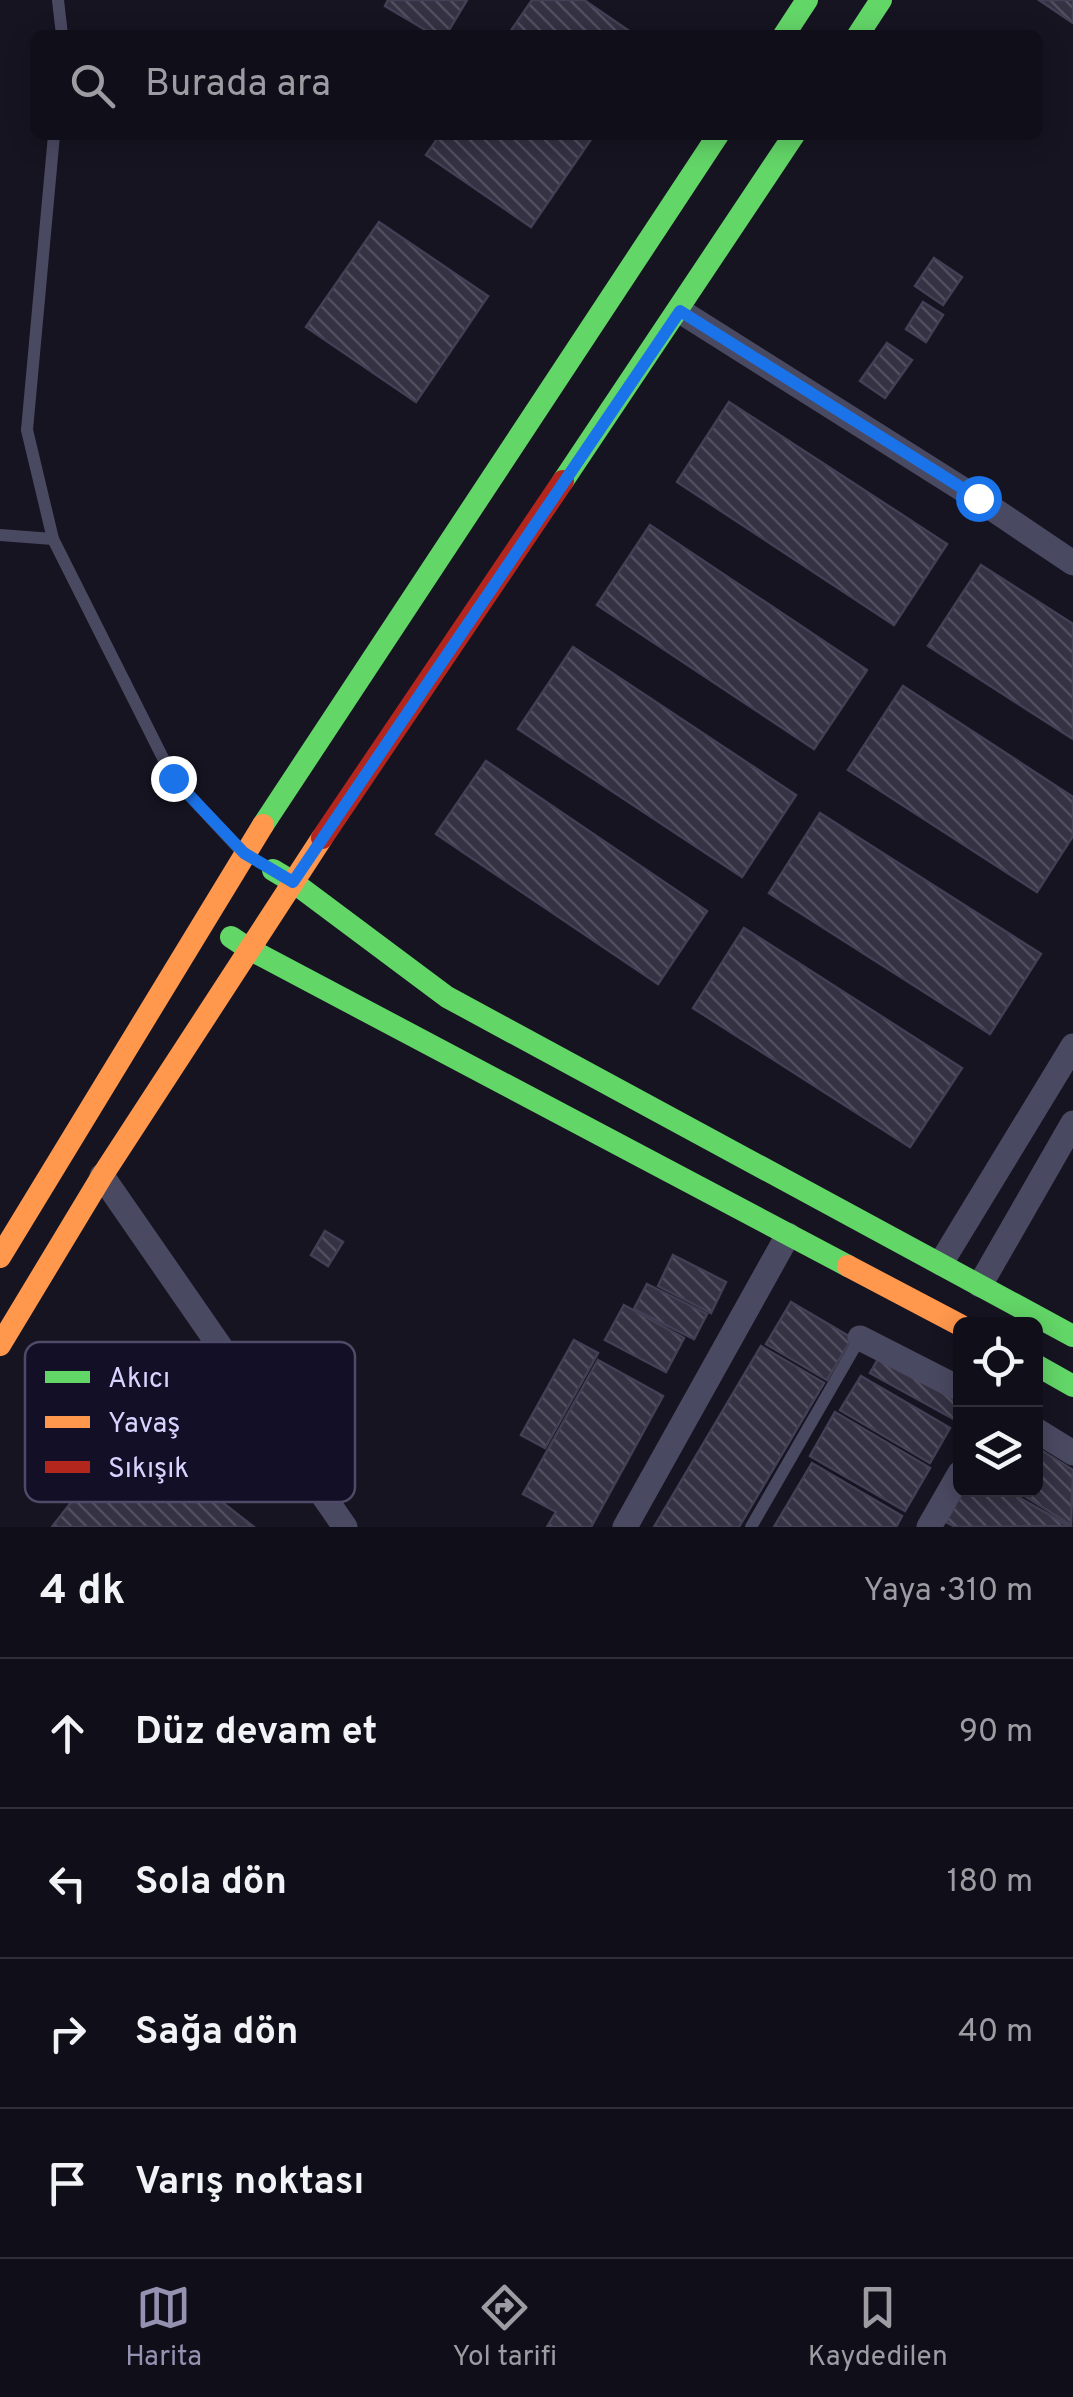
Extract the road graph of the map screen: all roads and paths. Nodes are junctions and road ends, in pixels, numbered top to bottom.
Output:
1 (58, 0) edge
2 (807, 0) edge
3 (881, 0) edge
4 (61, 30) edge
5 (787, 30) edge
6 (861, 30) edge
7 (54, 140) edge
8 (715, 140) edge
9 (791, 140) edge
10 (680, 311) junction
11 (0, 535) edge
12 (53, 539) junction
13 (1073, 563) edge
14 (244, 853) junction
15 (293, 882) junction
16 (204, 919) junction
17 (249, 949) junction
18 (1073, 1046) edge
19 (1073, 1123) edge
20 (102, 1176) junction
21 (788, 1235) junction
22 (0, 1256) edge
23 (941, 1263) junction
24 (980, 1285) junction
25 (953, 1321) edge
26 (1073, 1336) edge
27 (860, 1338) joint
28 (217, 1342) edge
29 (0, 1344) edge
30 (1043, 1369) edge
31 (953, 1384) edge
32 (1073, 1386) edge
33 (1043, 1435) edge
34 (1073, 1454) edge
35 (953, 1484) edge
36 (328, 1502) edge
37 (345, 1527) edge
38 (625, 1527) edge
39 (751, 1527) edge
40 (929, 1527) edge

1 - 4 lane
2 - 5 main road
3 - 6 main road
7 - 12 lane
8 - 14 main road
9 - 10 main road
10 - 13 street
10 - 15 main road
11 - 12 lane
12 - 14 lane
14 - 15 main road
14 - 16 main road
15 - 17 main road
15 - 23 main road
16 - 17 main road
16 - 22 main road
17 - 20 main road
17 - 21 main road
18 - 23 street
19 - 24 street
20 - 28 street
20 - 29 main road
21 - 25 main road
21 - 38 street
23 - 24 main road
24 - 26 main road
27 - 31 street
27 - 39 lane
30 - 32 main road
33 - 34 street
35 - 40 street
36 - 37 street

